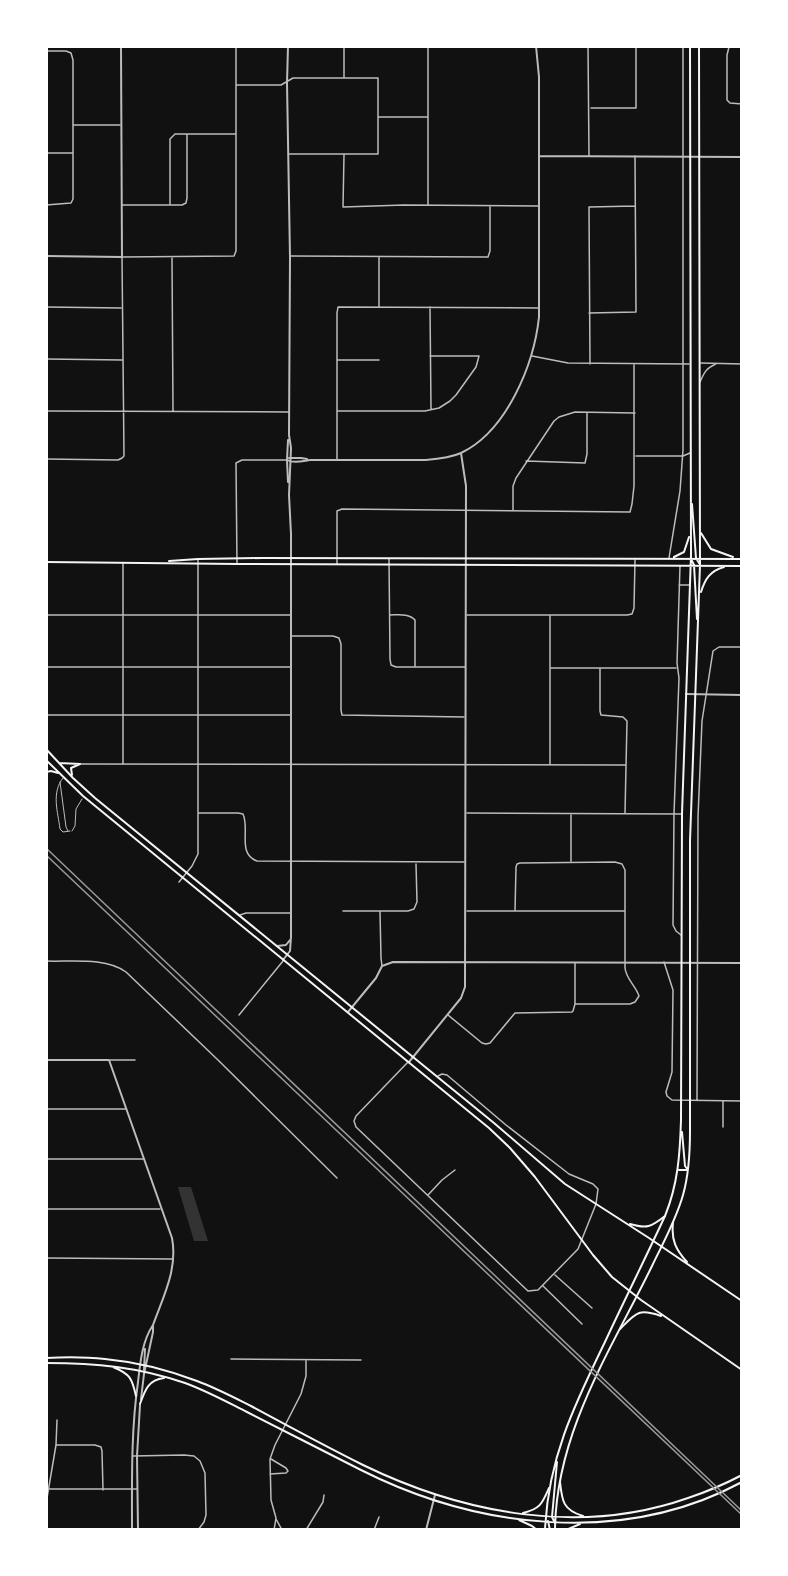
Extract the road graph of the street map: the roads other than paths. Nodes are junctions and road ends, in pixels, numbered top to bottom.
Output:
1 (121, 46) edge
2 (236, 46) edge
3 (288, 46) edge
4 (344, 46) edge
5 (428, 46) edge
6 (536, 46) edge
7 (588, 46) edge
8 (636, 46) edge
9 (683, 46) edge
10 (690, 46) edge
11 (699, 46) edge
12 (729, 46) edge
13 (46, 51) edge
14 (344, 78) junction
15 (287, 82) junction
16 (236, 85) junction
17 (741, 104) edge
18 (589, 108) junction
19 (378, 117) junction
20 (428, 117) junction
21 (73, 125) junction
22 (122, 125) junction
23 (187, 134) junction
24 (236, 134) junction
25 (46, 153) edge
26 (73, 153) junction
27 (288, 154) junction
28 (344, 154) junction
29 (539, 156) junction
30 (589, 156) junction
31 (635, 156) junction
32 (683, 156) junction
33 (691, 156) junction
34 (700, 156) junction
35 (741, 156) edge
36 (46, 205) edge
37 (122, 205) junction
38 (170, 205) junction
39 (428, 205) junction
40 (490, 206) junction
41 (539, 206) junction
42 (636, 206) junction
43 (46, 256) edge
44 (172, 256) junction
45 (290, 256) junction
46 (379, 256) junction
47 (122, 257) junction
48 (46, 307) edge
49 (380, 307) junction
50 (430, 307) junction
51 (123, 308) junction
52 (539, 308) junction
53 (589, 313) junction
54 (531, 356) junction
55 (430, 357) junction
56 (46, 359) edge
57 (123, 360) junction
58 (337, 360) junction
59 (379, 360) dead end
60 (700, 363) junction
61 (590, 364) junction
62 (634, 364) junction
63 (683, 364) junction
64 (691, 364) junction
65 (718, 364) junction
66 (741, 364) edge
67 (700, 383) junction
68 (431, 410) junction
69 (46, 411) edge
70 (123, 411) junction
71 (173, 411) junction
72 (289, 411) junction
73 (337, 411) junction
74 (587, 412) junction
75 (634, 413) junction
76 (691, 452) junction
77 (461, 453) junction
78 (635, 456) junction
79 (683, 456) junction
80 (46, 459) edge
81 (290, 460) junction
82 (337, 460) junction
83 (526, 461) junction
84 (691, 461) junction
85 (691, 495) junction
86 (466, 510) junction
87 (513, 511) junction
88 (691, 532) junction
89 (700, 532) junction
90 (237, 558) junction
91 (290, 558) junction
92 (337, 558) junction
93 (634, 558) junction
94 (670, 558) junction
95 (690, 558) junction
96 (698, 558) junction
97 (740, 558) edge
98 (198, 559) junction
99 (389, 559) junction
100 (465, 559) junction
101 (46, 562) edge
102 (123, 562) junction
103 (158, 562) junction
104 (198, 564) junction
105 (237, 564) junction
106 (290, 564) junction
107 (337, 564) junction
108 (389, 564) junction
109 (465, 564) junction
110 (634, 565) junction
111 (680, 565) junction
112 (692, 565) junction
113 (700, 565) junction
114 (728, 566) junction
115 (741, 566) edge
116 (679, 585) junction
117 (690, 585) junction
118 (699, 597) junction
119 (46, 615) edge
120 (123, 615) junction
121 (198, 615) junction
122 (290, 615) junction
123 (390, 615) junction
124 (466, 615) junction
125 (550, 616) junction
126 (698, 625) junction
127 (290, 636) junction
128 (741, 647) edge
129 (46, 667) edge
130 (123, 667) junction
131 (198, 667) junction
132 (290, 667) junction
133 (415, 667) junction
134 (465, 667) junction
135 (550, 668) junction
136 (600, 668) junction
137 (676, 668) junction
138 (686, 694) junction
139 (695, 694) junction
140 (705, 695) junction
141 (741, 695) edge
142 (46, 715) edge
143 (123, 716) junction
144 (198, 716) junction
145 (290, 716) junction
146 (465, 717) junction
147 (46, 749) edge
148 (46, 760) edge
149 (58, 763) junction
150 (80, 764) junction
151 (123, 764) junction
152 (198, 764) junction
153 (290, 764) junction
154 (465, 765) junction
155 (550, 765) junction
156 (626, 765) junction
157 (46, 772) edge
158 (58, 773) junction
159 (63, 778) junction
160 (73, 778) junction
161 (60, 782) junction
162 (83, 787) junction
163 (83, 796) junction
164 (198, 813) junction
165 (465, 813) junction
166 (571, 814) junction
167 (625, 814) junction
168 (674, 814) junction
169 (682, 814) junction
170 (70, 831) junction
171 (290, 861) junction
172 (465, 862) junction
173 (571, 862) junction
174 (416, 863) junction
175 (187, 873) junction
176 (183, 878) junction
177 (179, 882) dead end
178 (343, 910) dead end
179 (380, 911) junction
180 (465, 911) junction
181 (515, 911) junction
182 (625, 911) junction
183 (291, 913) junction
184 (239, 916) junction
185 (681, 935) junction
186 (291, 937) junction
187 (276, 946) junction
188 (287, 955) junction
189 (283, 960) junction
190 (46, 961) edge
191 (465, 962) junction
192 (574, 962) junction
193 (624, 962) junction
194 (664, 963) junction
195 (681, 963) junction
196 (690, 963) junction
197 (697, 963) junction
198 (741, 963) edge
199 (382, 966) junction
200 (575, 1004) junction
201 (352, 1008) junction
202 (348, 1012) junction
203 (239, 1015) dead end
204 (448, 1015) junction
205 (412, 1057) junction
206 (46, 1060) edge
207 (109, 1060) junction
208 (135, 1060) dead end
209 (409, 1062) junction
210 (437, 1077) junction
211 (681, 1100) junction
212 (690, 1100) junction
213 (697, 1100) junction
214 (723, 1101) junction
215 (741, 1101) edge
216 (46, 1110) edge
217 (126, 1110) junction
218 (681, 1120) junction
219 (494, 1123) junction
220 (723, 1127) dead end
221 (489, 1128) junction
222 (46, 1159) edge
223 (144, 1159) junction
224 (455, 1170) dead end
225 (679, 1170) junction
226 (688, 1170) junction
227 (338, 1178) dead end
228 (427, 1196) junction
229 (596, 1204) junction
230 (46, 1209) edge
231 (162, 1209) junction
232 (665, 1216) junction
233 (673, 1223) junction
234 (628, 1224) junction
235 (582, 1240) junction
236 (654, 1241) junction
237 (662, 1246) junction
238 (46, 1258) edge
239 (174, 1259) junction
240 (691, 1266) junction
241 (554, 1274) junction
242 (543, 1286) junction
243 (629, 1291) junction
244 (637, 1297) junction
245 (741, 1301) edge
246 (592, 1308) dead end
247 (664, 1317) junction
248 (582, 1324) dead end
249 (153, 1325) junction
250 (620, 1329) junction
251 (46, 1358) edge
252 (231, 1359) dead end
253 (306, 1360) junction
254 (361, 1360) dead end
255 (46, 1363) edge
256 (107, 1365) junction
257 (143, 1365) junction
258 (139, 1370) junction
259 (741, 1370) edge
260 (145, 1371) junction
261 (169, 1378) junction
262 (136, 1396) junction
263 (140, 1404) junction
264 (57, 1420) dead end
265 (285, 1425) junction
266 (283, 1430) junction
267 (56, 1445) junction
268 (132, 1456) junction
269 (137, 1456) junction
270 (556, 1456) junction
271 (270, 1459) junction
272 (270, 1474) junction
273 (740, 1476) edge
274 (560, 1482) junction
275 (741, 1482) edge
276 (549, 1488) junction
277 (48, 1489) edge
278 (103, 1490) junction
279 (132, 1490) junction
280 (137, 1490) junction
281 (324, 1495) dead end
282 (435, 1495) junction
283 (433, 1501) junction
284 (520, 1513) junction
285 (546, 1516) junction
286 (379, 1517) dead end
287 (554, 1517) junction
288 (589, 1517) junction
289 (276, 1518) junction
290 (517, 1519) junction
291 (547, 1522) junction
292 (555, 1523) junction
293 (582, 1523) junction
294 (47, 1530) edge
295 (132, 1530) edge
296 (138, 1530) edge
297 (198, 1530) edge
298 (274, 1530) edge
299 (282, 1530) edge
300 (306, 1530) edge
301 (374, 1530) edge
302 (426, 1530) edge
303 (537, 1530) edge
304 (545, 1530) edge
305 (550, 1530) edge
306 (555, 1530) edge
307 (566, 1530) edge

1 - 22 street
2 - 16 street
3 - 15 street
4 - 14 street
5 - 20 street
6 - 29 street
7 - 18 street
8 - 18 street
9 - 32 street
10 - 33 main road
11 - 34 main road
12 - 17 street
13 - 21 street
14 - 15 street
14 - 19 street
15 - 16 street
15 - 27 street
16 - 24 street
18 - 30 street
19 - 20 street
19 - 28 street
20 - 39 street
21 - 22 street
21 - 26 street
22 - 37 street
23 - 24 street
23 - 38 street
23 - 38 street
24 - 44 street
25 - 26 street
26 - 36 street
27 - 28 street
27 - 45 street
28 - 39 street
29 - 30 street
29 - 41 street
30 - 31 street
31 - 32 street
31 - 42 street
32 - 33 street
32 - 63 street
33 - 34 street
33 - 64 main road
34 - 35 street
34 - 60 main road
37 - 38 street
37 - 47 street
39 - 40 street
40 - 41 street
40 - 46 street
41 - 52 street
42 - 53 street
42 - 53 street
43 - 47 street
44 - 47 street
44 - 71 street
45 - 46 street
45 - 72 street
46 - 49 street
47 - 51 street
48 - 51 street
49 - 50 street
49 - 58 street
50 - 52 street
50 - 55 street
51 - 57 street
52 - 54 street
53 - 61 street
54 - 61 street
54 - 77 street
55 - 68 street
55 - 68 street
56 - 57 street
57 - 70 street
58 - 59 street
58 - 73 street
60 - 65 street
60 - 67 main road
61 - 62 street
62 - 63 street
62 - 75 street
63 - 64 street
63 - 79 street
64 - 76 main road
65 - 66 street
65 - 67 street
67 - 89 main road
68 - 73 street
69 - 70 street
70 - 71 street
70 - 80 street
71 - 72 street
72 - 81 street
73 - 82 street
74 - 75 street
74 - 83 street
74 - 83 street
75 - 78 street
76 - 79 street
76 - 84 main road
77 - 82 street
77 - 86 street
78 - 79 street
78 - 87 street
79 - 84 street
79 - 94 street
81 - 82 street
81 - 90 street
81 - 91 street
83 - 87 street
84 - 85 main road
85 - 88 main road
85 - 96 main road
86 - 87 street
86 - 92 street
86 - 100 street
88 - 94 main road
88 - 95 main road
89 - 96 main road
89 - 97 main road
90 - 91 main road
90 - 98 main road
90 - 105 street
91 - 92 main road
91 - 106 street
92 - 99 main road
92 - 107 street
93 - 94 main road
93 - 100 main road
93 - 110 street
94 - 95 main road
95 - 96 main road
95 - 112 main road
96 - 97 main road
96 - 113 main road
98 - 103 main road
98 - 104 street
99 - 100 main road
99 - 108 street
100 - 109 street
101 - 102 main road
102 - 103 main road
102 - 120 street
103 - 104 main road
104 - 105 main road
104 - 121 street
105 - 106 main road
106 - 107 main road
106 - 122 street
107 - 108 main road
108 - 109 main road
108 - 123 street
109 - 110 main road
109 - 124 street
110 - 111 main road
110 - 125 street
111 - 112 main road
111 - 116 street
112 - 113 main road
112 - 117 main road
112 - 126 main road
113 - 114 main road
113 - 118 main road
114 - 115 main road
114 - 118 main road
116 - 117 street
116 - 137 street
117 - 138 main road
118 - 126 main road
119 - 120 street
120 - 121 street
120 - 130 street
121 - 122 street
121 - 131 street
122 - 127 street
123 - 133 street
123 - 133 street
124 - 125 street
124 - 134 street
125 - 135 street
126 - 139 main road
127 - 132 street
127 - 146 street
128 - 140 street
129 - 130 street
130 - 131 street
130 - 143 street
131 - 132 street
131 - 144 street
132 - 145 street
133 - 134 street
134 - 146 street
135 - 136 street
135 - 155 street
136 - 137 street
136 - 156 street
137 - 168 street
138 - 139 street
138 - 169 main road
139 - 140 street
139 - 196 main road
140 - 141 street
140 - 197 street
142 - 143 street
143 - 144 street
143 - 151 street
144 - 145 street
144 - 152 street
145 - 153 street
146 - 154 street
147 - 149 main road
148 - 158 main road
149 - 150 main road
149 - 160 main road
150 - 151 street
150 - 160 main road
151 - 152 street
152 - 153 street
152 - 164 street
153 - 154 street
153 - 171 street
154 - 155 street
154 - 165 street
155 - 156 street
156 - 167 street
157 - 158 main road
158 - 159 main road
159 - 160 lane
159 - 161 lane
159 - 163 main road
160 - 162 main road
161 - 170 lane
161 - 170 lane
162 - 163 lane
162 - 175 main road
163 - 170 lane
163 - 176 main road
164 - 171 street
164 - 175 street
165 - 166 street
165 - 172 street
166 - 167 street
166 - 173 street
167 - 168 street
168 - 169 street
168 - 185 street
169 - 185 main road
171 - 174 street
171 - 183 street
172 - 174 street
172 - 180 street
173 - 181 street
173 - 182 street
174 - 179 street
175 - 176 street
175 - 184 main road
176 - 177 street
176 - 189 main road
178 - 179 street
179 - 199 street
180 - 181 street
180 - 191 street
181 - 182 street
182 - 193 street
183 - 184 street
183 - 186 street
184 - 187 main road
185 - 195 main road
186 - 187 street
186 - 188 street
187 - 188 main road
188 - 189 street
188 - 201 main road
189 - 202 main road
189 - 203 street
190 - 227 street
191 - 192 street
191 - 199 street
191 - 204 street
192 - 193 street
192 - 200 street
193 - 194 street
193 - 200 street
194 - 195 street
194 - 211 street
195 - 196 street
195 - 211 main road
196 - 197 street
196 - 212 main road
197 - 198 street
197 - 213 street
199 - 201 street
200 - 204 street
201 - 202 street
201 - 205 main road
202 - 209 main road
204 - 205 street
205 - 209 street
205 - 210 main road
206 - 207 street
207 - 208 street
207 - 217 street
209 - 221 main road
209 - 228 street
210 - 219 main road
210 - 229 street
211 - 212 street
211 - 218 main road
212 - 213 street
212 - 226 main road
213 - 214 street
214 - 215 street
214 - 220 street
216 - 217 street
217 - 223 street
218 - 225 main road
218 - 226 main road
219 - 221 main road
219 - 229 main road
221 - 235 main road
222 - 223 street
223 - 231 street
224 - 228 street
225 - 226 main road
225 - 232 main road
226 - 233 main road
228 - 242 street
229 - 234 main road
229 - 235 street
230 - 231 street
231 - 239 street
232 - 234 main road
232 - 236 main road
233 - 237 main road
233 - 240 main road
234 - 236 main road
235 - 241 street
235 - 243 main road
236 - 237 main road
236 - 243 main road
237 - 240 main road
237 - 244 main road
238 - 239 street
239 - 249 street
240 - 245 main road
241 - 242 street
241 - 246 street
242 - 248 street
243 - 244 main road
243 - 270 main road
244 - 247 main road
244 - 250 main road
247 - 250 main road
247 - 259 main road
249 - 257 street
249 - 257 street
250 - 274 main road
251 - 257 main road
252 - 253 street
253 - 254 street
253 - 265 street
255 - 256 main road
256 - 258 main road
256 - 262 main road
257 - 258 street
257 - 260 street
257 - 265 main road
258 - 260 main road
258 - 262 street
260 - 261 main road
260 - 263 street
261 - 263 main road
261 - 266 main road
262 - 268 street
263 - 269 street
264 - 267 street
265 - 266 street
265 - 282 main road
266 - 271 street
266 - 283 main road
267 - 277 street
267 - 278 street
268 - 269 street
268 - 279 street
269 - 280 street
269 - 297 street
270 - 276 main road
270 - 287 main road
271 - 272 street
271 - 272 street
272 - 289 street
273 - 288 main road
274 - 287 main road
274 - 288 main road
275 - 293 main road
276 - 284 main road
276 - 285 main road
277 - 278 street
277 - 294 street
278 - 279 street
279 - 280 street
279 - 295 street
280 - 296 street
281 - 300 street
282 - 283 street
282 - 284 main road
283 - 290 main road
283 - 302 street
284 - 285 main road
285 - 287 main road
285 - 291 main road
286 - 301 street
287 - 288 main road
287 - 292 main road
289 - 298 street
289 - 299 street
290 - 291 main road
290 - 303 main road
291 - 292 main road
291 - 304 main road
291 - 305 main road
292 - 293 main road
292 - 306 main road
293 - 307 main road

